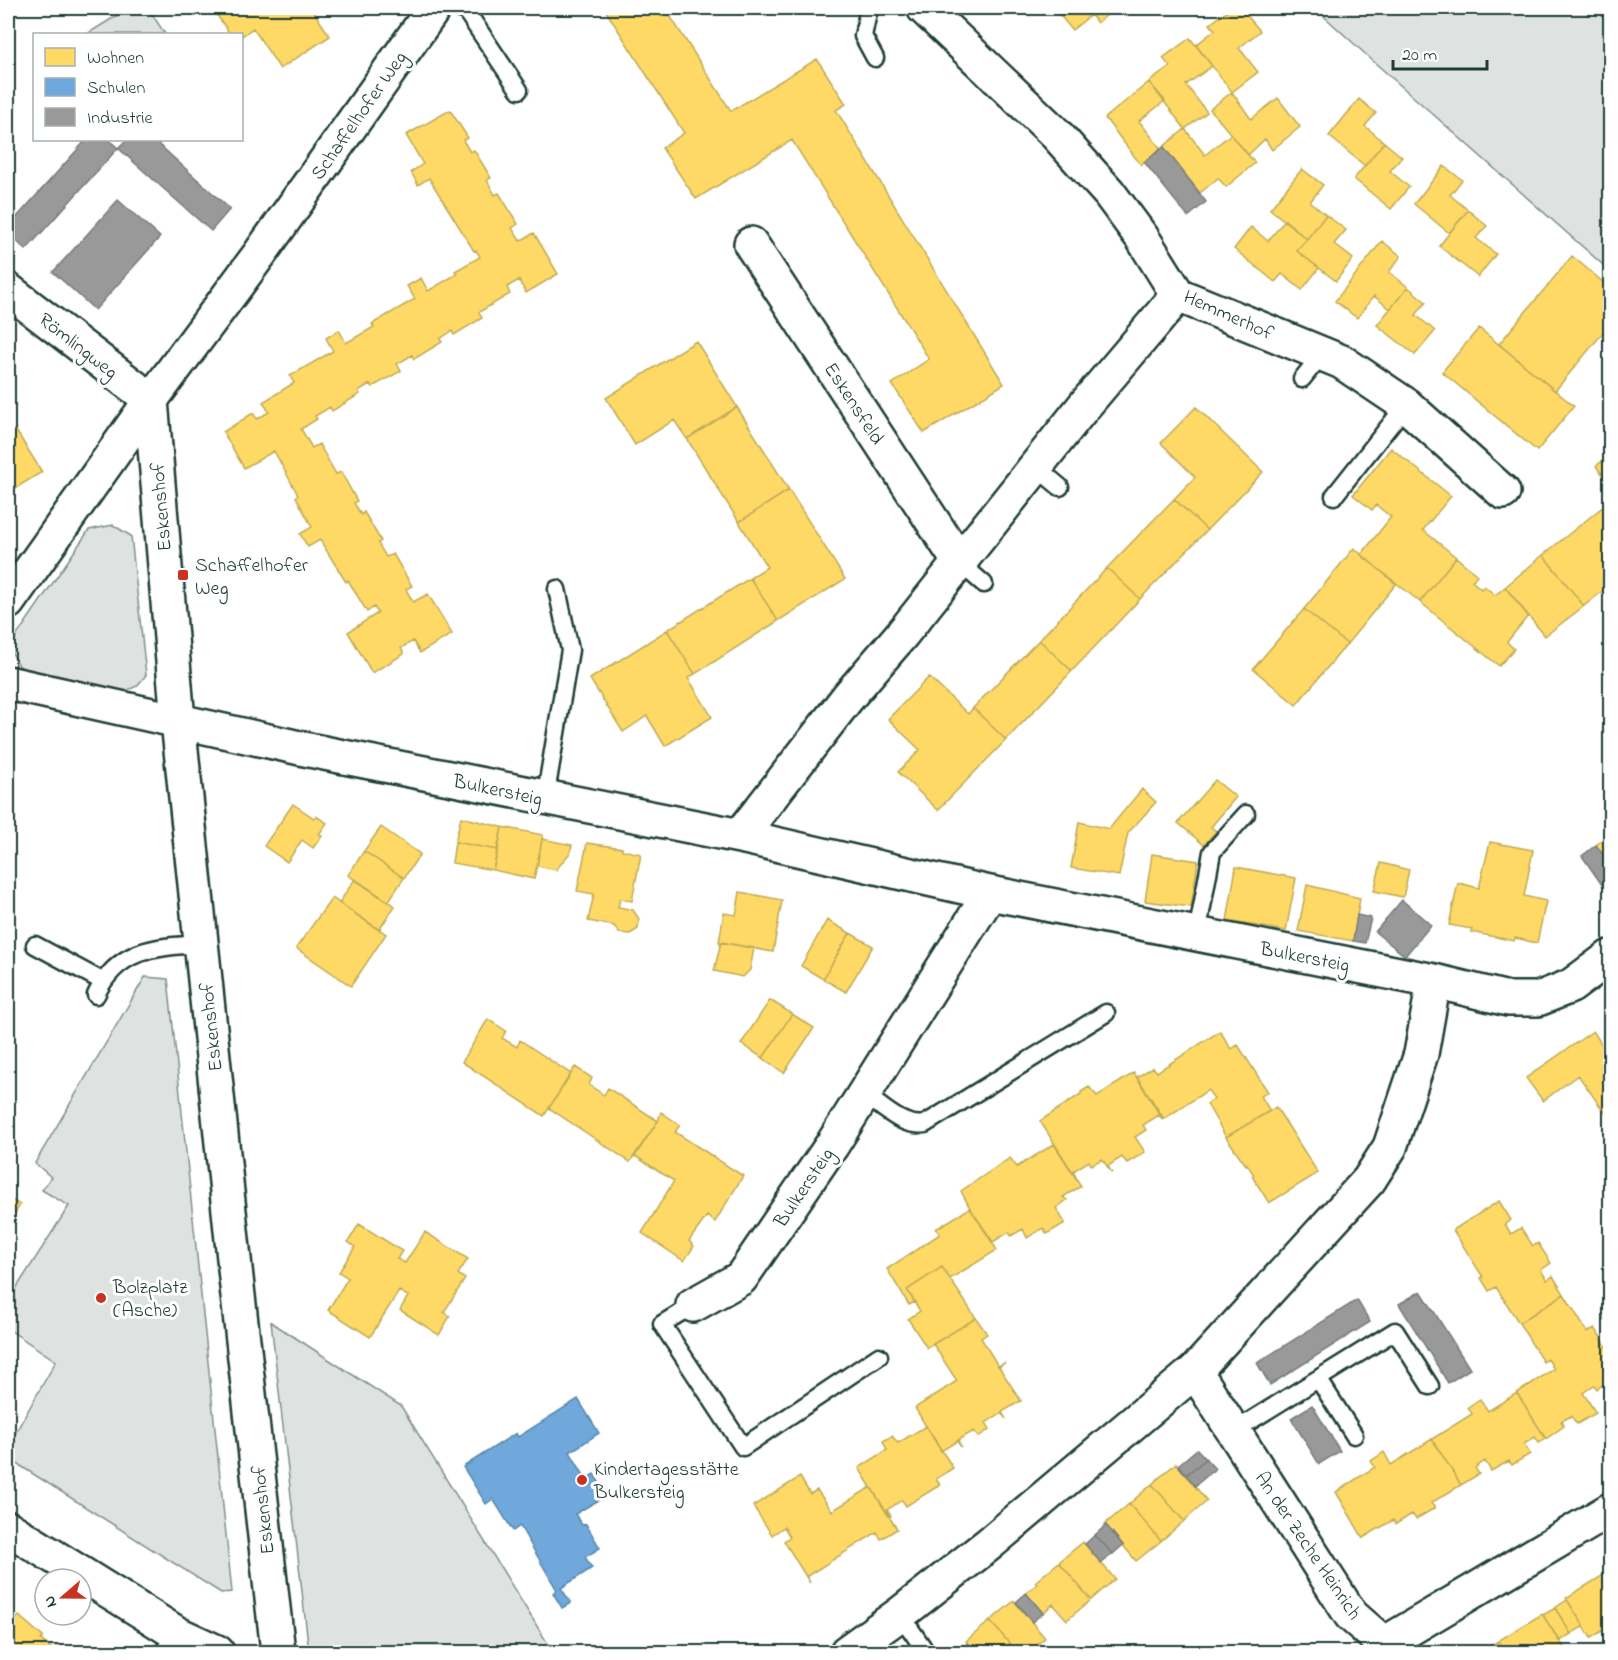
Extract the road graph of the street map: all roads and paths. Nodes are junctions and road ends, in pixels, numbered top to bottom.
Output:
1 (434, 8) edge
2 (459, 8) edge
3 (869, 8) edge
4 (924, 8) edge
5 (875, 58) dead end
6 (519, 90) dead end
7 (751, 244) dead end
8 (8, 290) edge
9 (1178, 295) junction
10 (1322, 354) junction
11 (1302, 379) dead end
12 (151, 400) junction
13 (1406, 405) junction
14 (1503, 492) dead end
15 (1334, 496) dead end
16 (960, 563) junction
17 (984, 584) dead end
18 (557, 589) dead end
19 (8, 602) edge
20 (8, 683) edge
21 (178, 721) junction
22 (545, 799) junction
23 (1245, 814) dead end
24 (740, 837) junction
25 (990, 893) junction
26 (1197, 934) junction
27 (201, 944) junction
28 (34, 945) dead end
29 (1611, 957) edge
30 (1434, 981) junction
31 (1106, 1013) dead end
32 (864, 1094) junction
33 (693, 1305) joint
34 (879, 1356) dead end
35 (1195, 1371) junction
36 (1318, 1380) junction
37 (1430, 1386) dead end
38 (1233, 1431) junction
39 (1354, 1435) dead end
40 (1611, 1510) edge
41 (8, 1528) edge
42 (900, 1614) junction
43 (170, 1643) edge
44 (218, 1653) edge
45 (278, 1653) edge
46 (847, 1653) edge
47 (926, 1653) edge

1 - 12 street, Schaffelhofer Weg
2 - 6 lane
3 - 5 lane
4 - 9 street, Hemmerhof
7 - 16 street, Eskensfeld
8 - 12 street, Römlingweg
9 - 10 street, Hemmerhof
9 - 16 street
10 - 11 lane
10 - 13 street, Hemmerhof
12 - 19 street, Schaffelhofer Weg
12 - 21 street, Eskenshof
13 - 14 street, Hemmerhof
13 - 15 lane
16 - 17 lane
16 - 24 street
18 - 22 lane
20 - 21 street, Bulkersteig
21 - 22 street, Bulkersteig
21 - 27 street, Eskenshof
22 - 24 street, Bulkersteig
23 - 26 lane
24 - 25 street, Bulkersteig
25 - 26 street, Bulkersteig
25 - 32 street, Bulkersteig
26 - 30 street, Bulkersteig
27 - 28 lane
27 - 45 street, Eskenshof
29 - 30 street, Bulkersteig
30 - 35 street
31 - 32 lane
32 - 33 street, Bulkersteig
33 - 34 lane, Bulkersteig
35 - 38 street, An der Zeche Heinrich
35 - 42 street
36 - 37 lane
36 - 38 lane
36 - 39 lane
38 - 40 street, An der Zeche Heinrich
41 - 43 street
42 - 46 street
42 - 47 lane
43 - 44 street

